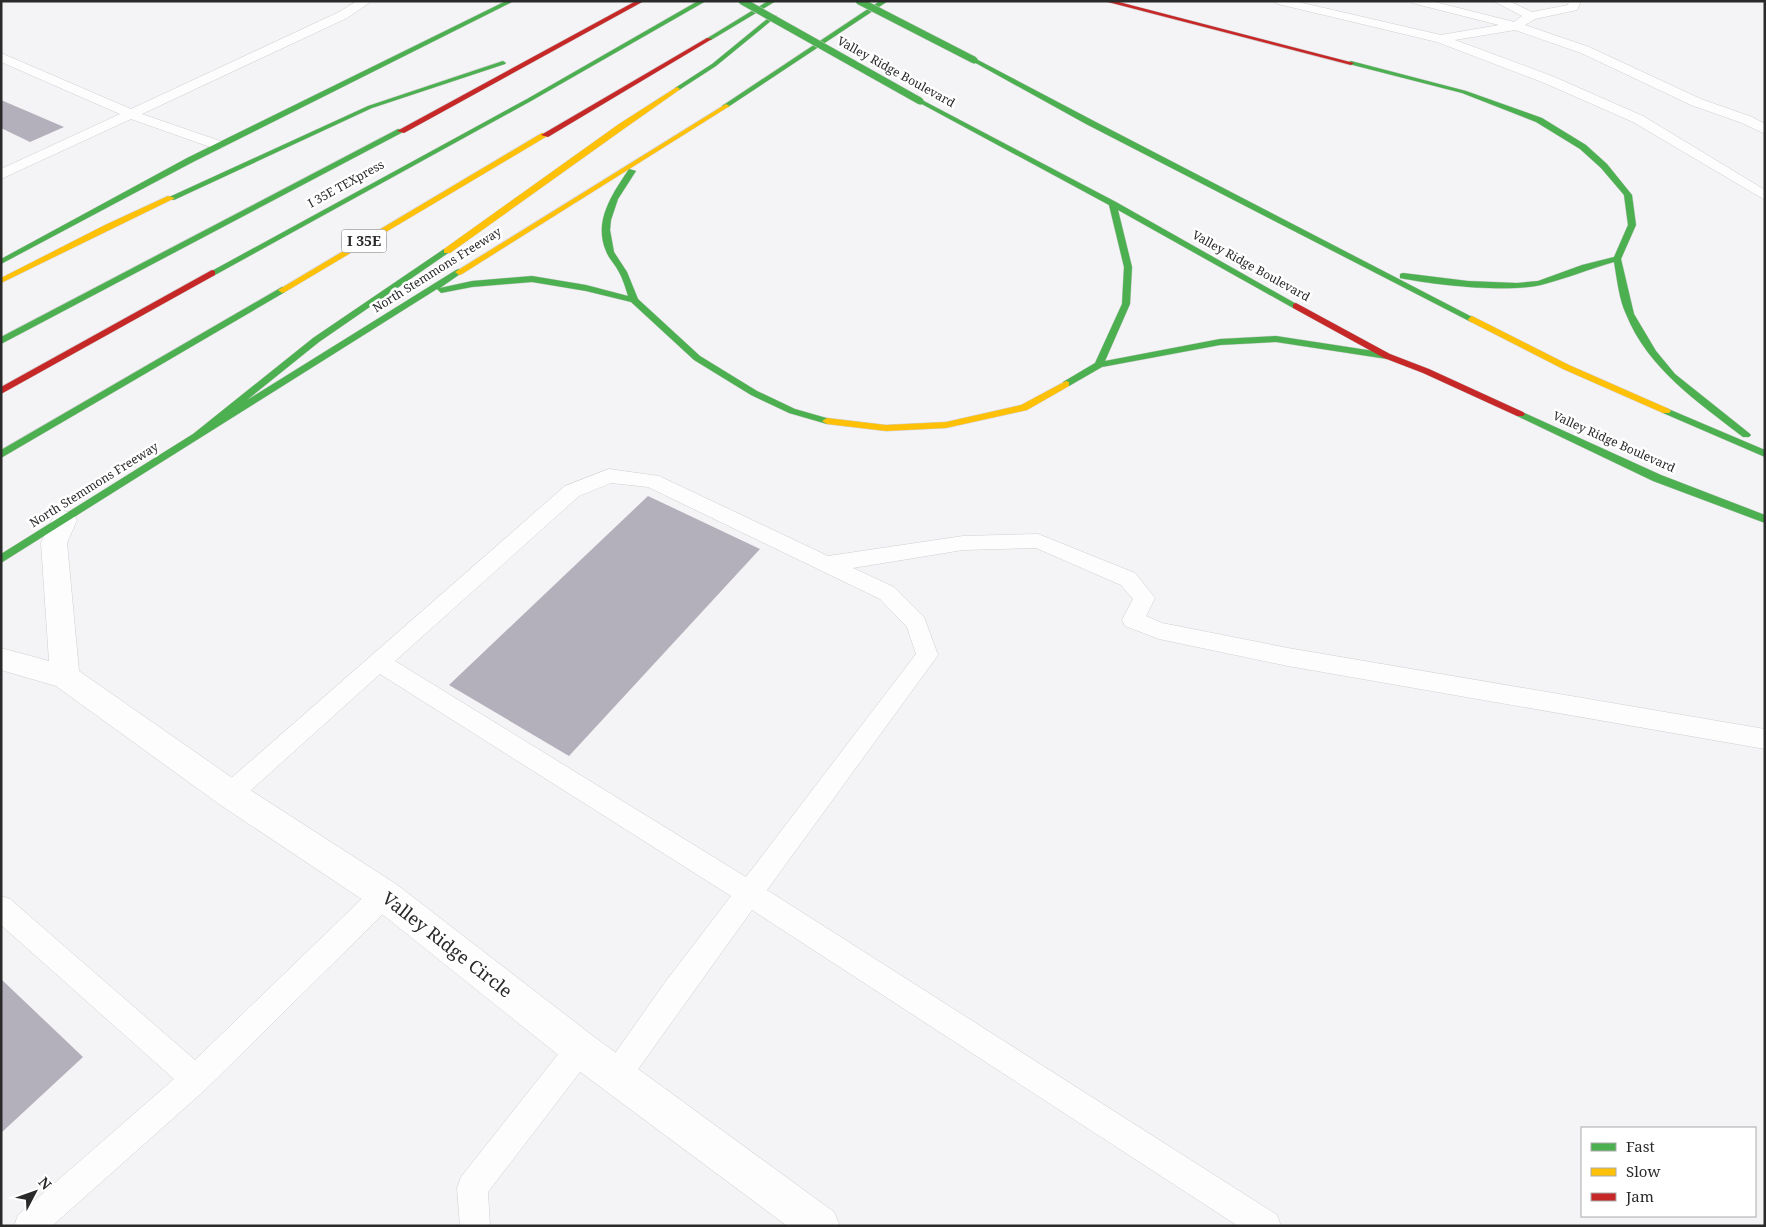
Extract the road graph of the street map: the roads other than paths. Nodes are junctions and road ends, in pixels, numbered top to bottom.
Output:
1 (366, 1) edge
2 (511, 1) edge
3 (641, 1) edge
4 (703, 1) edge
5 (742, 1) edge
6 (773, 1) edge
7 (859, 1) edge
8 (885, 1) edge
9 (1107, 1) edge
10 (1278, 1) edge
11 (1416, 1) edge
12 (1499, 1) edge
13 (1575, 1) edge
14 (785, 7) dead end
15 (1531, 16) junction
16 (1516, 26) junction
17 (1441, 39) junction
18 (570, 40) junction
19 (1, 57) edge
20 (1765, 112) edge
21 (130, 114) junction
22 (1747, 120) junction
23 (1765, 130) edge
24 (218, 145) junction
25 (636, 164) junction
26 (1, 175) edge
27 (1765, 196) edge
28 (1113, 204) junction
29 (1617, 259) junction
30 (1, 262) edge
31 (1384, 273) junction
32 (1, 281) edge
33 (425, 293) junction
34 (634, 300) junction
35 (1, 341) edge
36 (1387, 356) junction
37 (1099, 365) junction
38 (1, 391) edge
39 (192, 440) junction
40 (1765, 450) edge
41 (1765, 454) edge
42 (1, 455) edge
43 (1765, 519) edge
44 (64, 520) junction
45 (1, 559) edge
46 (827, 564) junction
47 (1, 659) edge
48 (378, 662) junction
49 (65, 677) junction
50 (1765, 739) edge
51 (230, 794) junction
52 (750, 894) junction
53 (384, 895) junction
54 (1, 908) edge
55 (580, 1049) junction
56 (616, 1076) junction
57 (196, 1079) junction
58 (29, 1226) edge
59 (475, 1226) edge
60 (820, 1226) edge
61 (1266, 1226) edge

1 - 21 lane
2 - 24 main road
3 - 18 main road
4 - 38 main road, I 35E TEXpress
5 - 28 main road, Valley Ridge Boulevard, bridge
6 - 42 main road, I 35E
7 - 31 main road, bridge
8 - 25 main road, North Stemmons Freeway
9 - 29 main road
10 - 17 lane
11 - 16 lane
12 - 15 lane
13 - 15 lane
14 - 39 main road
15 - 16 lane
16 - 17 lane
16 - 22 lane
17 - 27 lane
18 - 32 main road
18 - 35 main road
19 - 21 lane
20 - 22 lane
21 - 24 lane
21 - 26 lane
22 - 23 lane
24 - 30 main road
25 - 33 main road, North Stemmons Freeway
25 - 34 main road
28 - 36 main road, Valley Ridge Boulevard
28 - 37 main road
29 - 31 main road
29 - 40 main road
31 - 41 main road
33 - 34 main road
33 - 39 main road, North Stemmons Freeway
34 - 37 main road
36 - 37 main road
36 - 43 main road, Valley Ridge Boulevard
39 - 44 main road, North Stemmons Freeway
44 - 45 main road, North Stemmons Freeway
44 - 49 street
46 - 48 lane
46 - 50 lane
46 - 52 lane
47 - 49 street, Valley Ridge Circle
48 - 51 lane
48 - 52 lane
49 - 51 street, Valley Ridge Circle
51 - 53 street, Valley Ridge Circle
52 - 56 lane
52 - 61 lane
53 - 55 street, Valley Ridge Circle
53 - 57 lane
54 - 57 lane
55 - 56 street, Valley Ridge Circle
55 - 59 lane
56 - 60 street, Valley Ridge Circle
57 - 58 lane

